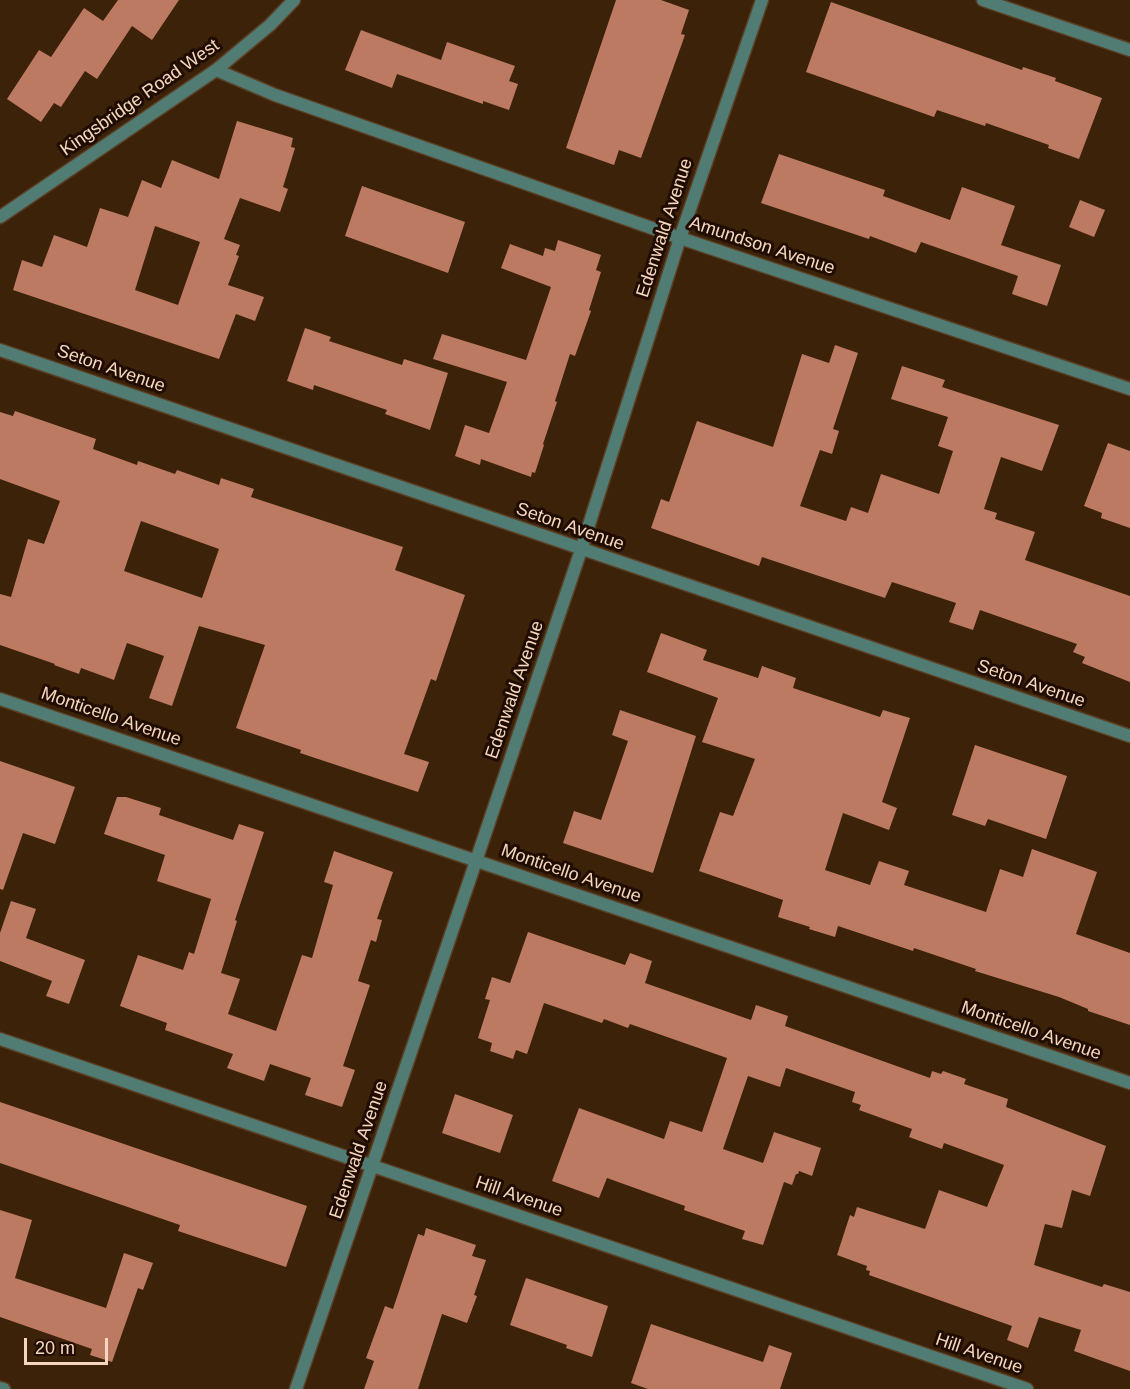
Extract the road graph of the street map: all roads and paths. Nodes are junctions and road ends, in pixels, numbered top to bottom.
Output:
1 (294, 0) edge
2 (762, 0) edge
3 (983, 0) edge
4 (1130, 50) edge
5 (216, 70) junction
6 (0, 217) edge
7 (680, 238) junction
8 (0, 350) edge
9 (1130, 389) edge
10 (581, 550) junction
11 (0, 699) edge
12 (1130, 736) edge
13 (476, 861) junction
14 (0, 1039) edge
15 (1130, 1083) edge
16 (372, 1166) junction
17 (296, 1389) edge
18 (1027, 1389) edge

1 - 5 street, Kingsbridge Road West
2 - 7 street, Edenwald Avenue
3 - 4 street
5 - 6 street, Kingsbridge Road West
5 - 7 street, Amundson Avenue
7 - 9 street, Amundson Avenue
7 - 10 street, Edenwald Avenue
8 - 10 street, Seton Avenue
10 - 12 street, Seton Avenue
10 - 13 street, Edenwald Avenue
11 - 13 street, Monticello Avenue
13 - 15 street, Monticello Avenue
13 - 16 street, Edenwald Avenue
14 - 16 street, Hill Avenue
16 - 17 street, Edenwald Avenue
16 - 18 street, Hill Avenue

